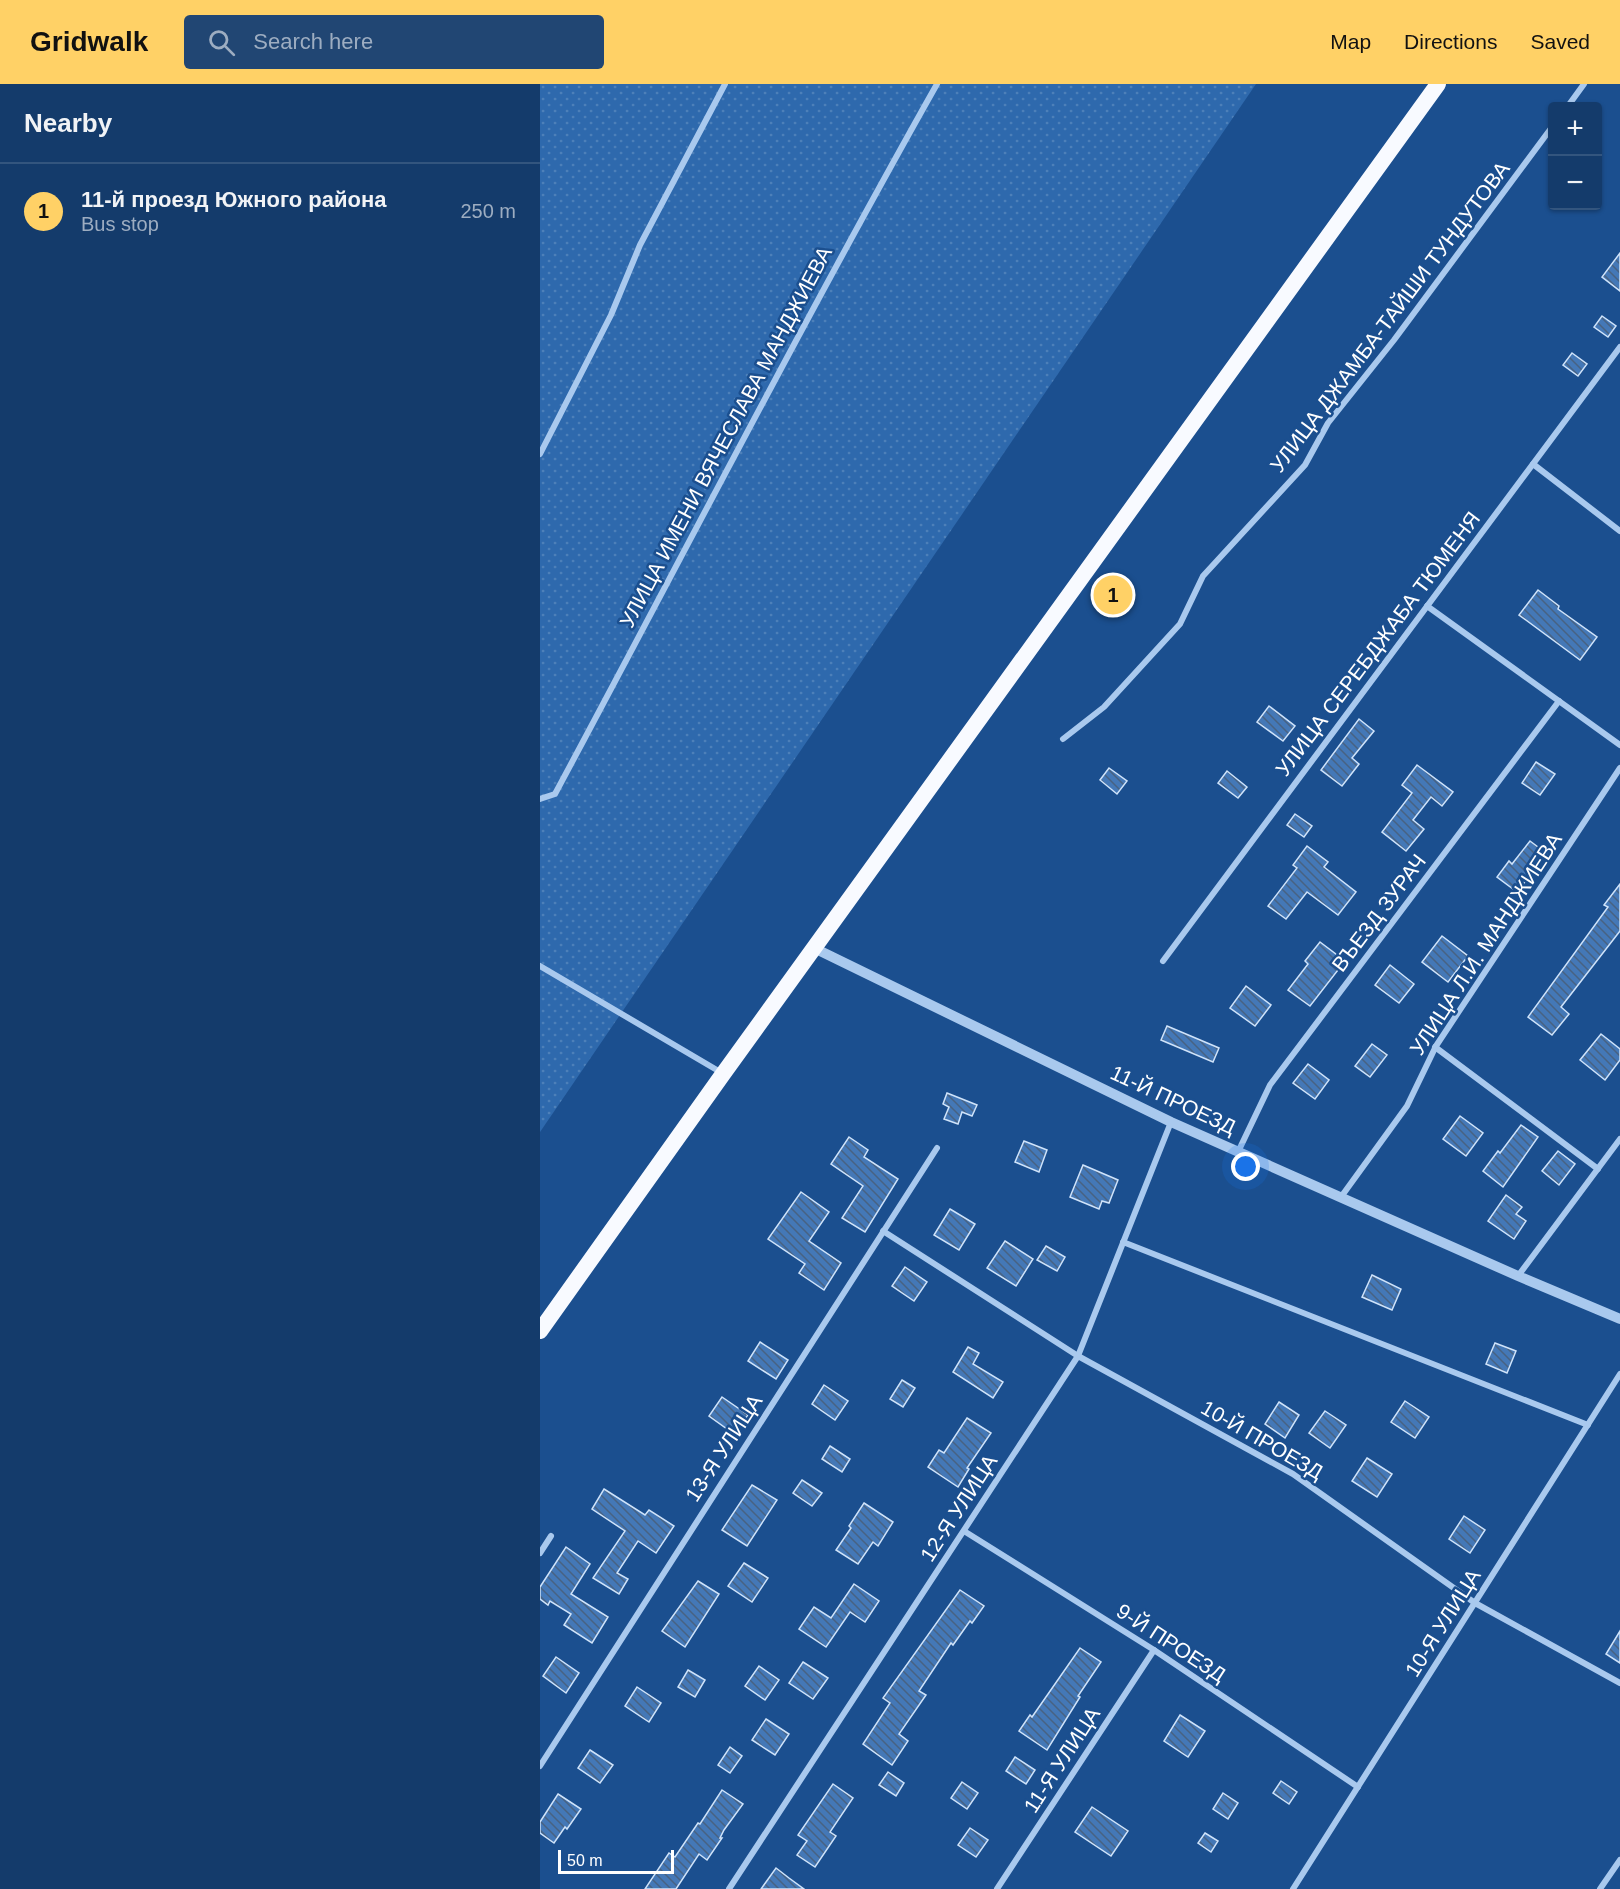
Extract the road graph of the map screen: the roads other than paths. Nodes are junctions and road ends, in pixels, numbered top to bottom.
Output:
1 (725, 84) edge
2 (937, 84) edge
3 (1438, 84) edge
4 (1584, 84) edge
5 (1571, 102) edge
6 (1548, 132) edge
7 (1620, 347) edge
8 (540, 454) edge
9 (1533, 464) junction
10 (1620, 531) edge
11 (1427, 606) junction
12 (1559, 701) junction
13 (1062, 739) dead end
14 (1620, 745) edge
15 (1620, 768) edge
16 (540, 799) edge
17 (813, 948) junction
18 (1163, 961) dead end
19 (540, 966) edge
20 (1435, 1047) junction
21 (723, 1074) junction
22 (1171, 1122) junction
23 (1620, 1139) edge
24 (937, 1148) dead end
25 (1238, 1152) junction
26 (1598, 1169) junction
27 (1341, 1197) junction
28 (883, 1231) junction
29 (1123, 1242) junction
30 (1518, 1276) junction
31 (1620, 1319) edge
32 (540, 1331) edge
33 (1078, 1356) junction
34 (1620, 1374) edge
35 (1588, 1425) junction
36 (964, 1531) junction
37 (551, 1536) dead end
38 (540, 1553) edge
39 (1475, 1603) junction
40 (1154, 1650) junction
41 (1620, 1683) edge
42 (540, 1766) edge
43 (1358, 1787) junction
44 (1620, 1860) edge
45 (729, 1889) edge
46 (997, 1889) edge
47 (1293, 1889) edge
48 (1600, 1889) edge

1 - 8 street
2 - 16 street, УЛИЦА ИМЕНИ ВЯЧЕСЛАВА МАНДЖИЕВА
3 - 17 highway
4 - 5 street
6 - 13 street, УЛИЦА ДЖАМБА-ТАЙШИ ТУНДУТОВА
7 - 9 street, УЛИЦА СЕРЕБДЖАБА ТЮМЕНЯ
9 - 10 street
9 - 11 street, УЛИЦА СЕРЕБДЖАБА ТЮМЕНЯ
11 - 12 street
11 - 18 street, УЛИЦА СЕРЕБДЖАБА ТЮМЕНЯ
12 - 14 street
12 - 25 street, ВЪЕЗД ЗУРАЧ
15 - 20 street, УЛИЦА Л.И. МАНДЖИЕВА
17 - 21 highway
17 - 22 street, 11-Й ПРОЕЗД
19 - 21 street
20 - 26 street
20 - 27 street, УЛИЦА Л.И. МАНДЖИЕВА
21 - 32 highway
22 - 25 street, 11-Й ПРОЕЗД
22 - 29 street, 12-Я УЛИЦА
23 - 26 street
24 - 28 street, 13-Я УЛИЦА
25 - 27 street, 11-Й ПРОЕЗД
26 - 30 street
27 - 30 street, 11-Й ПРОЕЗД
28 - 33 street, 10-Й ПРОЕЗД
28 - 42 street, 13-Я УЛИЦА
29 - 33 street, 12-Я УЛИЦА
29 - 35 street
30 - 31 street, 11-Й ПРОЕЗД
33 - 36 street, 12-Я УЛИЦА
33 - 39 street, 10-Й ПРОЕЗД
34 - 35 street, 10-Я УЛИЦА
35 - 39 street, 10-Я УЛИЦА
36 - 40 street, 9-Й ПРОЕЗД
36 - 45 street, 12-Я УЛИЦА
37 - 38 street
39 - 41 street, 10-Й ПРОЕЗД
39 - 43 street, 10-Я УЛИЦА
40 - 43 street, 9-Й ПРОЕЗД
40 - 46 street, 11-Я УЛИЦА
43 - 47 street, 10-Я УЛИЦА
44 - 48 street

